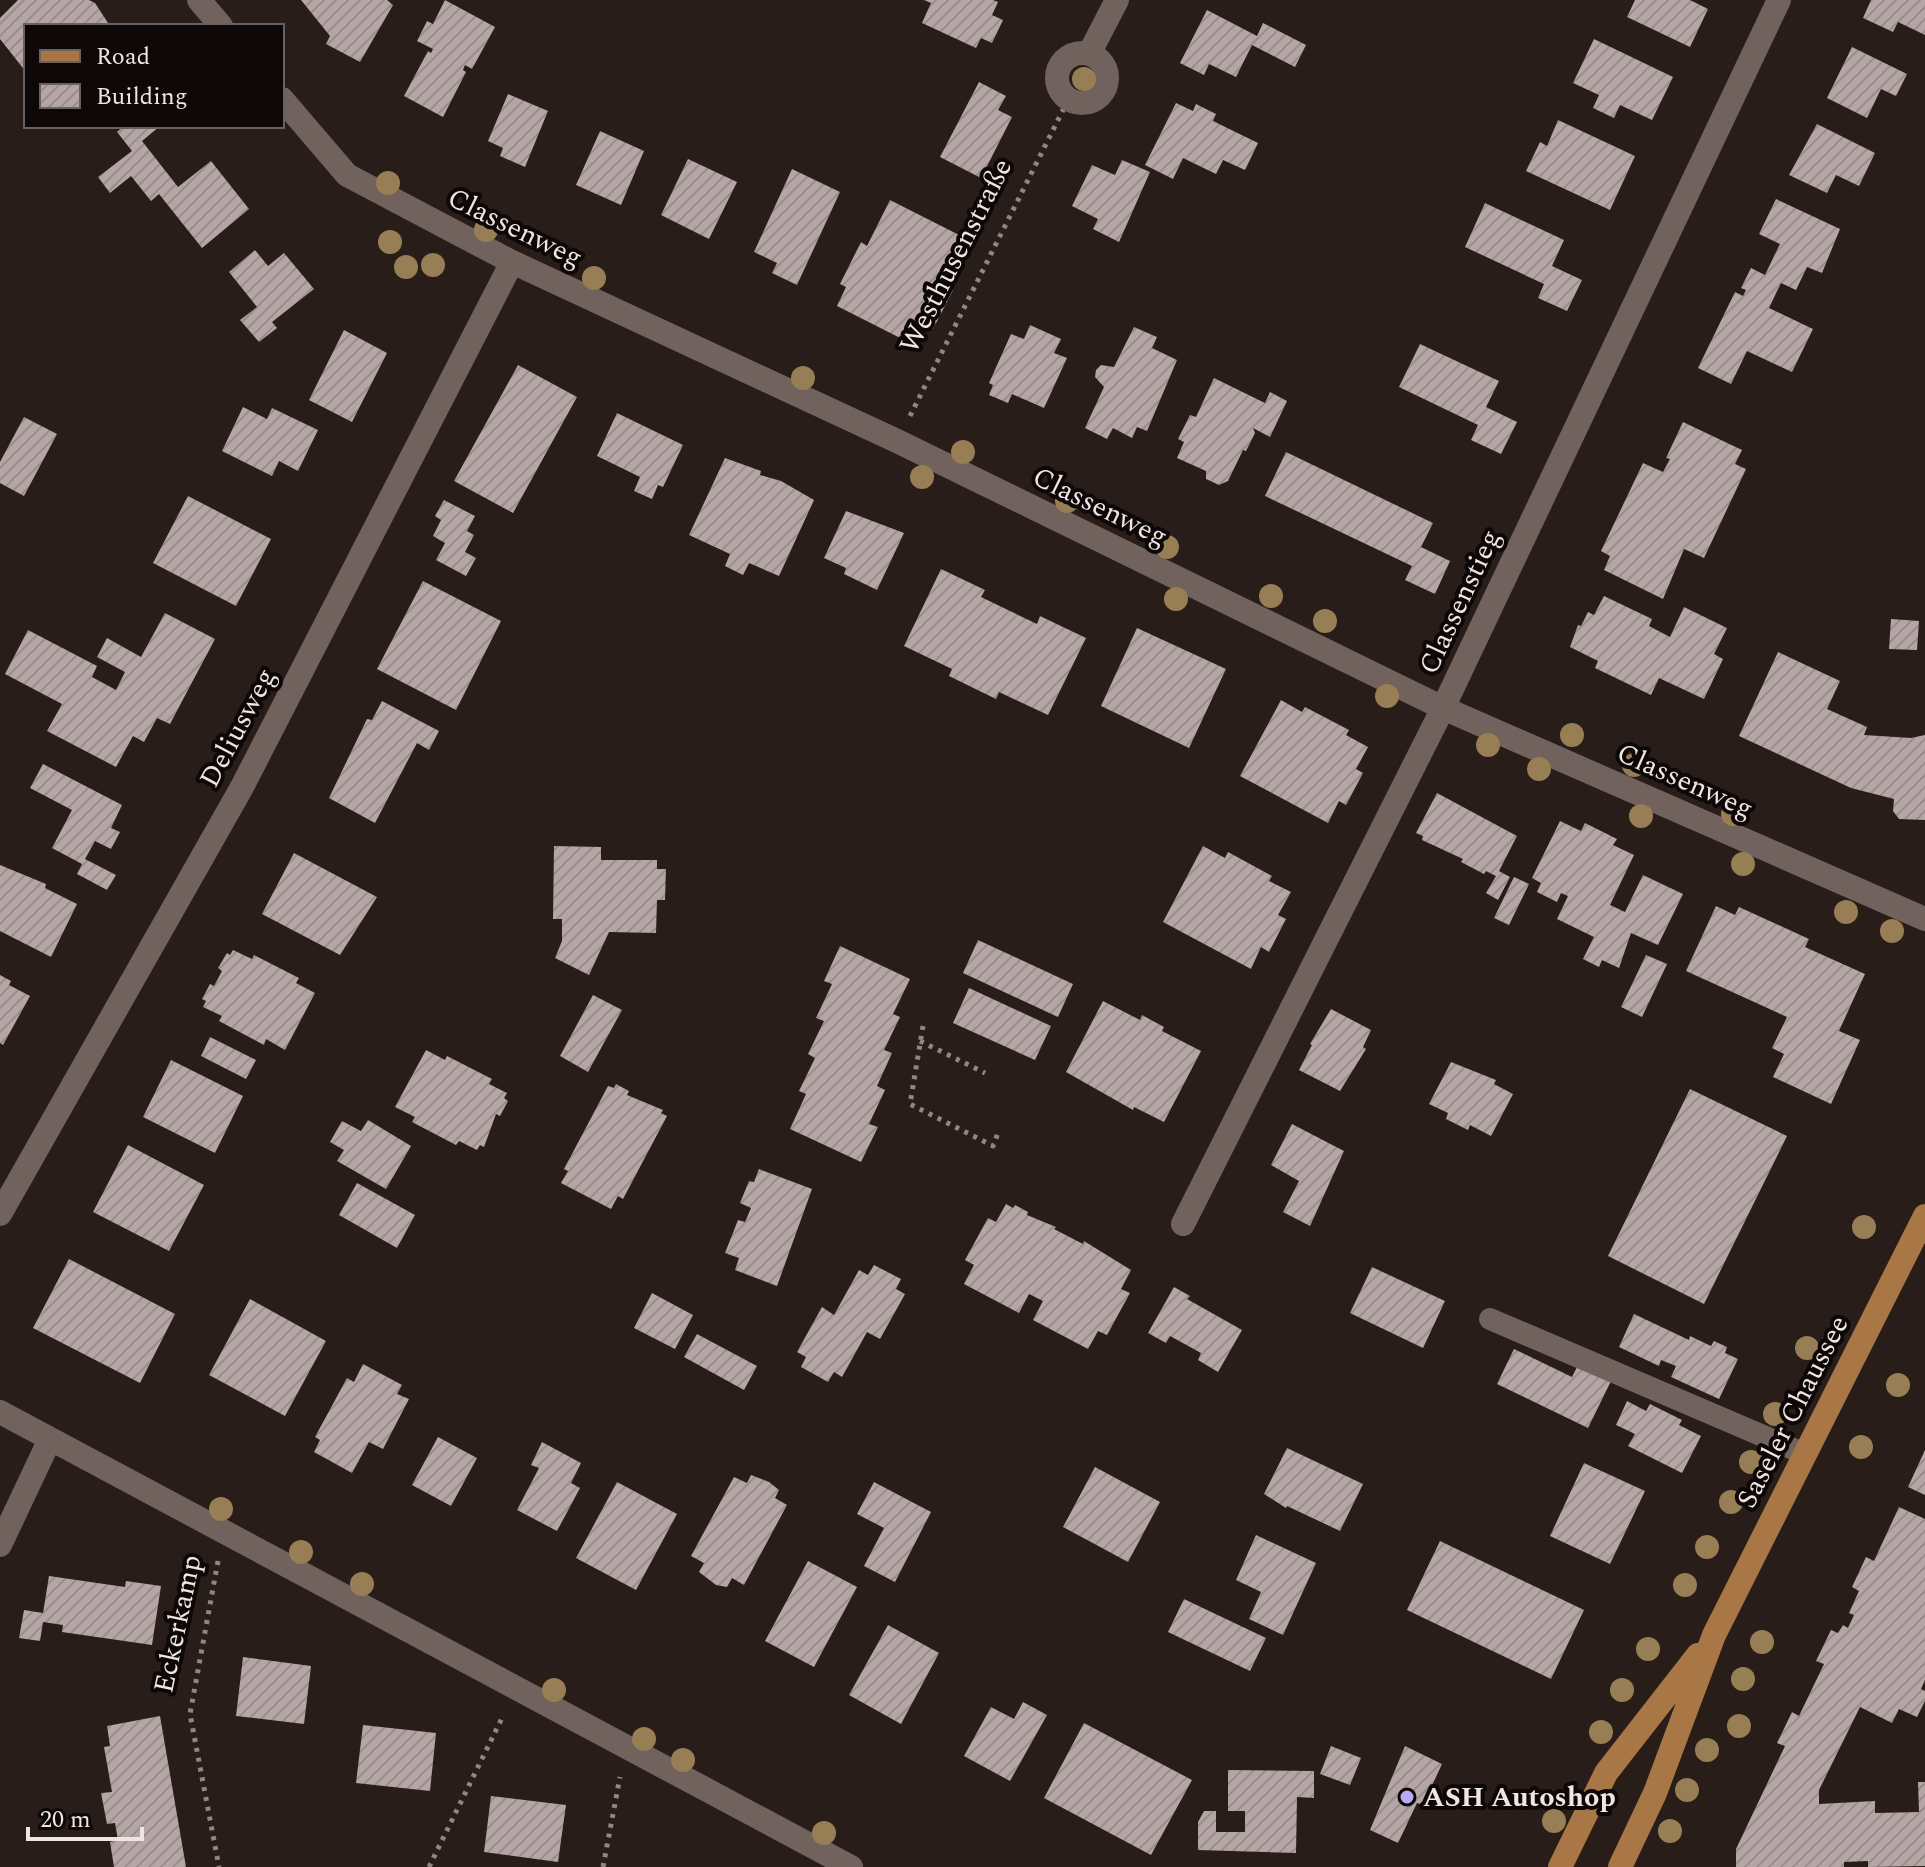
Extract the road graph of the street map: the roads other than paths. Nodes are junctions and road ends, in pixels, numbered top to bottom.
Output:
1 (199, 0) edge
2 (1117, 0) edge
3 (1779, 0) edge
4 (219, 24) edge
5 (1089, 54) junction
6 (284, 101) edge
7 (512, 262) junction
8 (1443, 708) junction
9 (1925, 919) edge
10 (0, 1214) edge
11 (1925, 1216) edge
12 (1183, 1224) dead end
13 (1490, 1319) dead end
14 (0, 1412) edge
15 (50, 1439) junction
16 (1805, 1454) junction
17 (0, 1545) edge
18 (1714, 1635) junction
19 (851, 1867) edge
20 (1560, 1867) edge
21 (1620, 1867) edge

1 - 4 street
2 - 5 street
3 - 8 street, Classenstieg
5 - 5 street
6 - 7 street, Classenweg
7 - 8 street, Classenweg
7 - 10 street, Deliusweg
8 - 9 street, Classenweg
8 - 12 street, Classenstieg
11 - 16 main road, Saseler Chaussee
13 - 16 lane
14 - 15 street, Eckerkamp
15 - 17 street
15 - 19 street, Eckerkamp
16 - 18 main road, Saseler Chaussee
18 - 20 main road, Saseler Chaussee
18 - 21 main road, Saseler Chaussee

